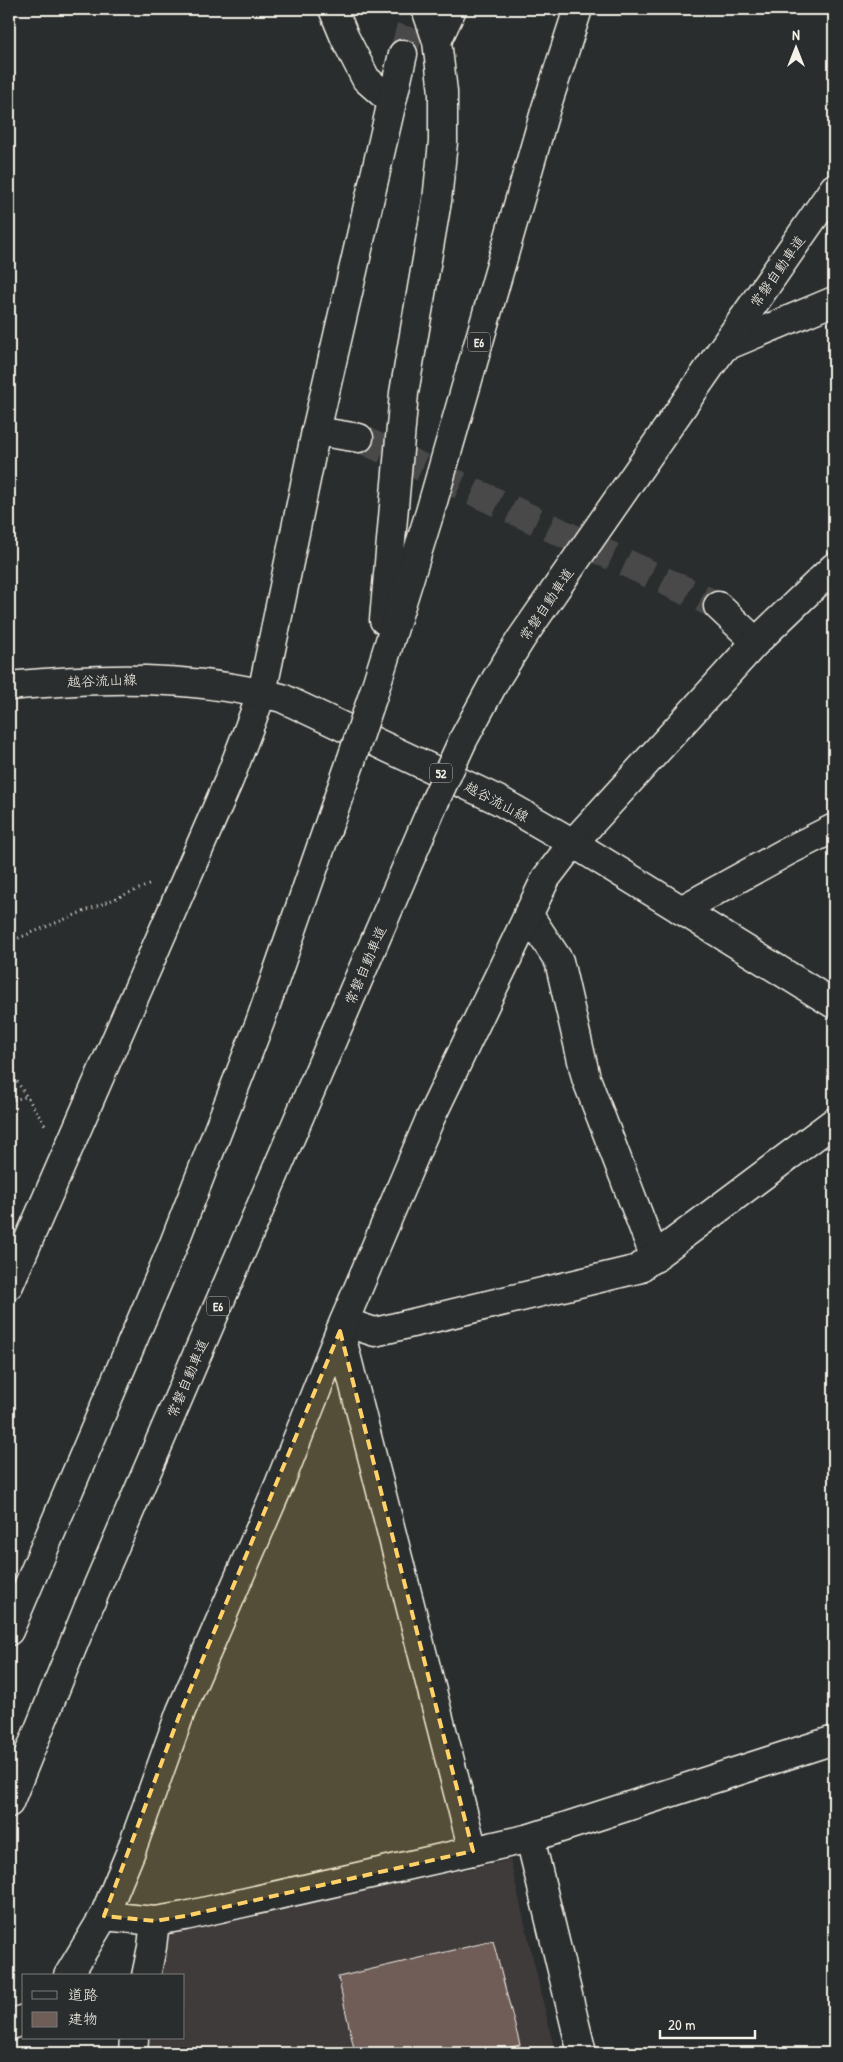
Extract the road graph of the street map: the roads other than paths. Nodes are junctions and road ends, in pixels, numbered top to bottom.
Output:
1 (333, 9) edge
2 (426, 9) edge
3 (452, 9) edge
4 (578, 9) edge
5 (437, 41) junction
6 (403, 54) tunnel mouth
7 (391, 101) junction
8 (834, 188) edge
9 (834, 301) edge
10 (724, 347) junction
11 (316, 431) junction
12 (360, 438) tunnel mouth
13 (834, 566) edge
14 (718, 606) tunnel mouth
15 (756, 642) junction
16 (376, 683) junction
17 (9, 686) edge
18 (262, 693) junction
19 (834, 828) edge
20 (573, 843) junction
21 (681, 910) junction
22 (528, 914) junction
23 (834, 1004) edge
24 (834, 1122) edge
25 (655, 1258) junction
26 (9, 1285) edge
27 (342, 1326) junction
28 (9, 1631) edge
29 (834, 1740) edge
30 (9, 1803) edge
31 (530, 1838) junction
32 (473, 1850) junction
33 (104, 1916) junction
34 (154, 1921) junction
35 (69, 1974) edge
36 (146, 1974) edge
37 (22, 2020) edge
38 (9, 2026) edge
39 (134, 2040) edge
40 (133, 2053) edge
41 (582, 2053) edge

1 - 7 main road
2 - 5 main road
3 - 5 main road
4 - 16 main road, E6
5 - 16 main road
6 - 7 main road
7 - 11 main road
8 - 10 main road, 常磐自動車道 / E6
9 - 10 main road
10 - 30 main road, 常磐自動車道 / E6, bridge
11 - 12 main road
11 - 18 main road
13 - 15 main road
14 - 15 main road
15 - 20 main road
16 - 28 main road, E6, bridge
17 - 18 main road, 越谷流山線 / 52
18 - 20 main road, 越谷流山線 / 52
18 - 26 main road
19 - 21 main road
20 - 21 main road, 越谷流山線 / 52
20 - 22 main road
21 - 23 main road, 越谷流山線 / 52
22 - 25 main road
22 - 27 main road
24 - 25 main road
25 - 27 main road
27 - 32 main road
27 - 33 main road
29 - 31 main road
31 - 32 main road
31 - 41 main road
32 - 34 main road
33 - 34 main road
33 - 35 main road
34 - 36 main road
37 - 38 main road
39 - 40 main road

